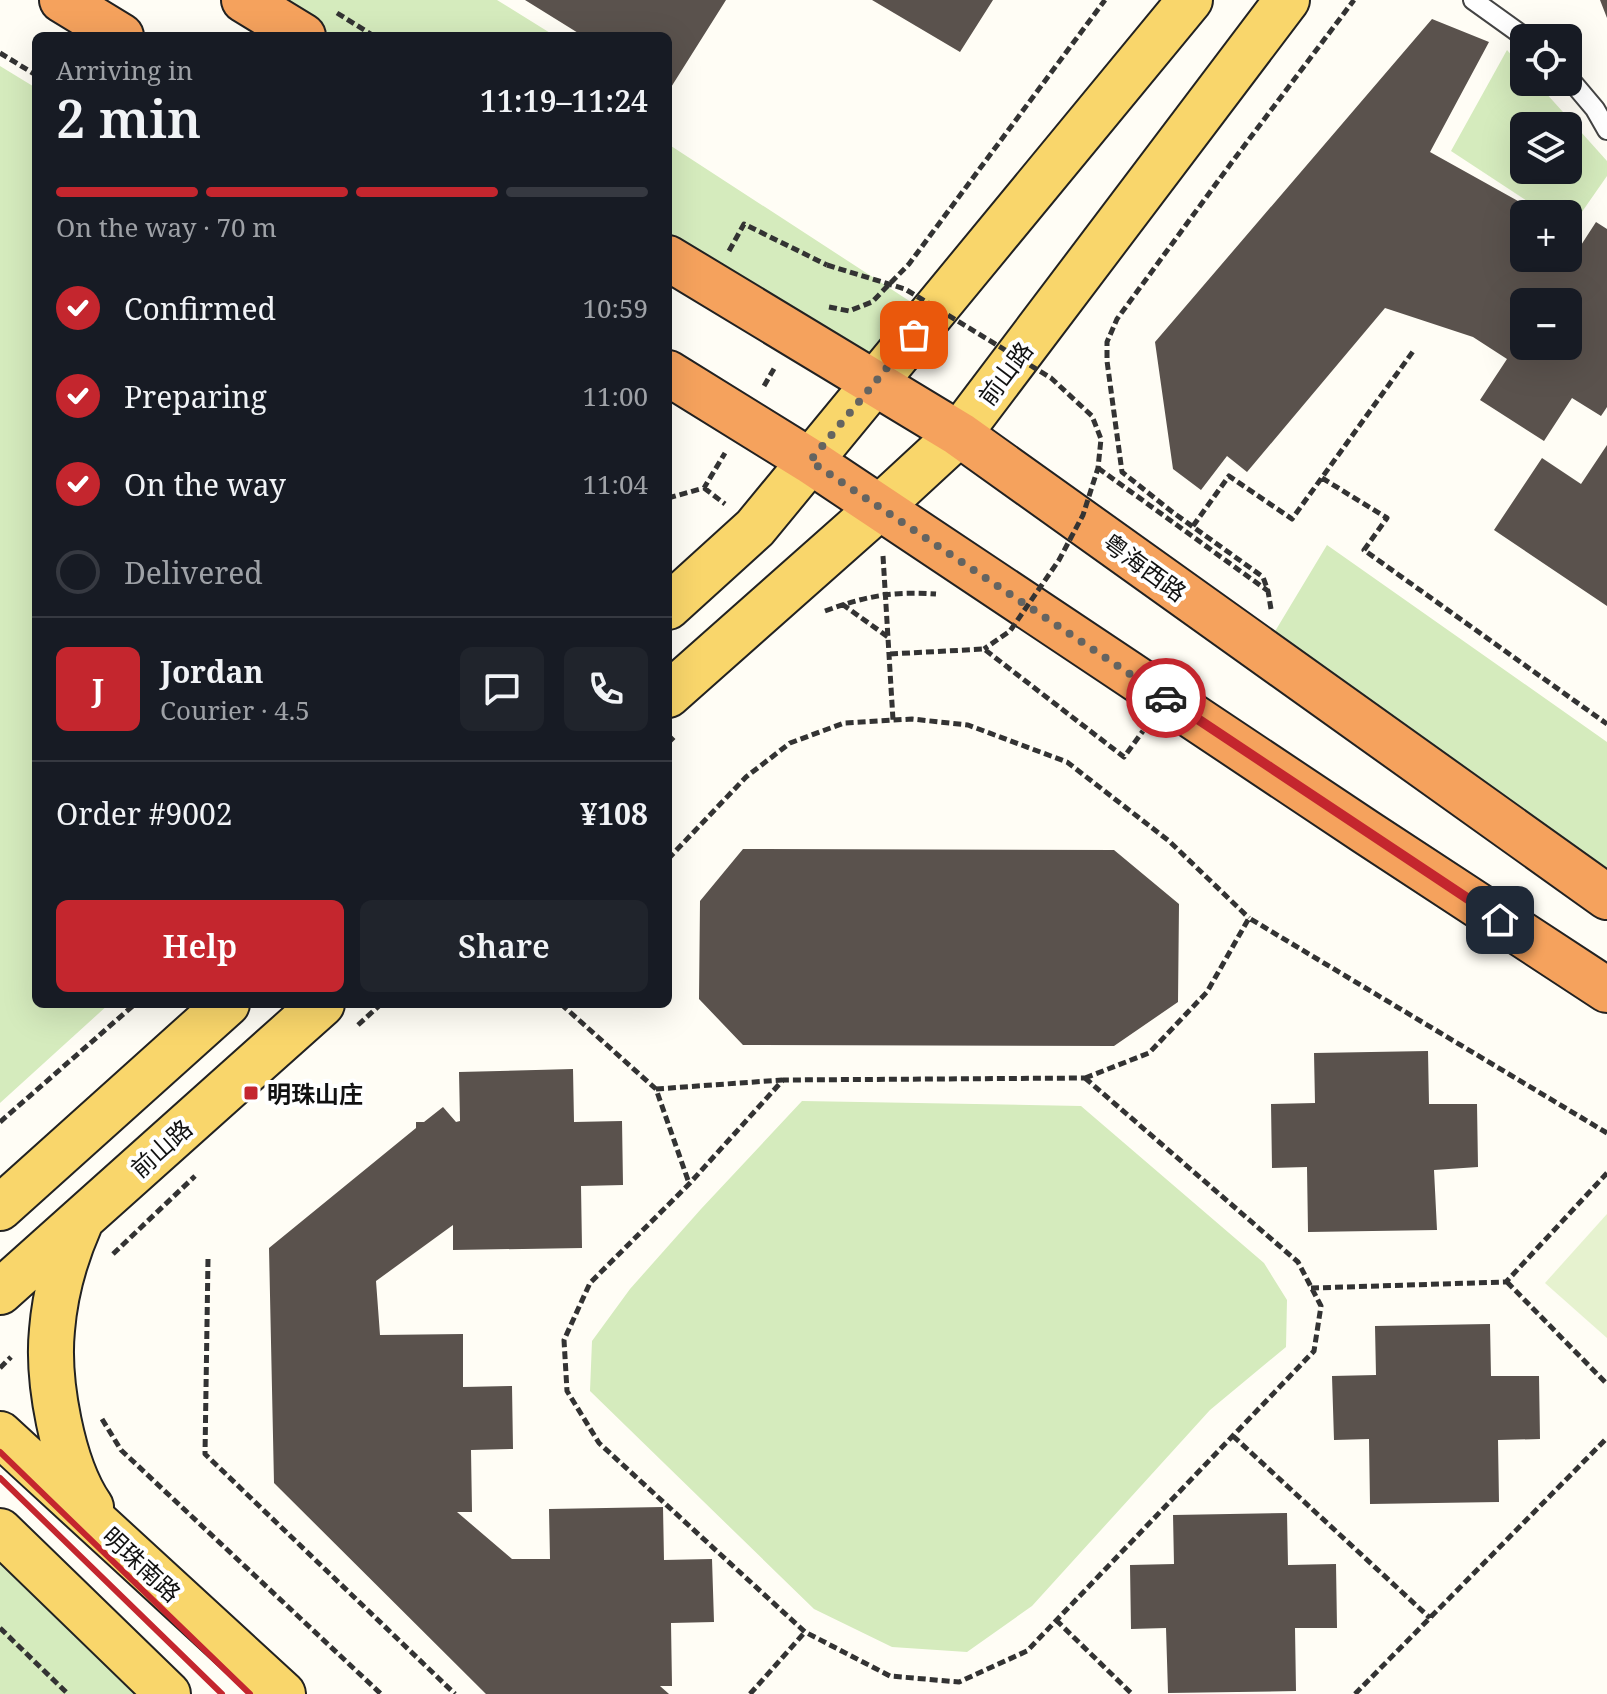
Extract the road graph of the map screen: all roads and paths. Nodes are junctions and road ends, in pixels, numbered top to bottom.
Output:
1 (62, 0) edge
2 (244, 0) edge
3 (1105, 0) edge
4 (1190, 0) edge
5 (1287, 0) edge
6 (1354, 0) edge
7 (1473, 0) edge
8 (316, 22) edge
9 (1510, 27) edge
10 (114, 32) edge
11 (357, 32) edge
12 (0, 53) edge
13 (32, 73) edge
14 (1582, 94) edge
15 (1607, 130) edge
16 (726, 256) dead end
17 (672, 260) edge
18 (824, 306) dead end
19 (1414, 350) dead end
20 (672, 375) edge
21 (875, 383) junction
22 (959, 434) junction
23 (810, 461) junction
24 (1098, 468) junction
25 (1322, 478) junction
26 (880, 507) junction
27 (1193, 526) junction
28 (1268, 591) junction
29 (885, 594) junction
30 (946, 594) dead end
31 (672, 603) edge
32 (819, 614) dead end
33 (1005, 619) dead end
34 (1274, 619) dead end
35 (1019, 628) dead end
36 (984, 649) junction
37 (890, 654) junction
38 (674, 714) edge
39 (893, 720) junction
40 (1607, 724) edge
41 (1146, 727) dead end
42 (672, 855) edge
43 (1607, 897) edge
44 (1249, 918) junction
45 (1607, 990) edge
46 (130, 1008) edge
47 (223, 1008) edge
48 (366, 1008) edge
49 (565, 1008) edge
50 (340, 1015) edge
51 (1085, 1078) junction
52 (783, 1080) junction
53 (656, 1089) junction
54 (0, 1122) edge
55 (1607, 1133) edge
56 (39, 1173) junction
57 (1607, 1173) edge
58 (196, 1175) dead end
59 (690, 1183) junction
60 (0, 1196) edge
61 (0, 1208) edge
62 (83, 1218) junction
63 (208, 1259) dead end
64 (109, 1260) dead end
65 (1506, 1282) junction
66 (1311, 1288) junction
67 (0, 1292) edge
68 (1607, 1384) edge
69 (99, 1415) dead end
70 (0, 1434) edge
71 (1233, 1436) junction
72 (1607, 1438) edge
73 (0, 1531) edge
74 (108, 1533) junction
75 (0, 1564) edge
76 (84, 1613) junction
77 (1430, 1618) junction
78 (1056, 1620) junction
79 (0, 1628) edge
80 (805, 1632) junction
81 (68, 1694) edge
82 (168, 1694) edge
83 (283, 1694) edge
84 (381, 1694) edge
85 (455, 1694) edge
86 (750, 1694) edge
87 (1132, 1694) edge
88 (1355, 1694) edge

1 - 10 highway
2 - 8 highway
3 - 18 path
4 - 21 main road
5 - 22 main road, 前山路
6 - 27 path
7 - 9 lane
8 - 11 path
12 - 13 path
14 - 15 lane
16 - 24 path, bridge
17 - 21 highway, 粤海西路
19 - 25 path
20 - 23 highway
21 - 22 highway, 粤海西路
21 - 23 main road
22 - 26 main road, 前山路
22 - 43 highway, 粤海西路
23 - 26 highway
23 - 31 main road
24 - 28 path
24 - 36 path, bridge
25 - 27 path
25 - 40 path
26 - 29 path
26 - 38 main road, 前山路
26 - 45 highway
27 - 28 path
28 - 34 path
29 - 30 path
29 - 32 path
29 - 37 path
33 - 35 path
36 - 37 path
36 - 41 path
37 - 39 path
39 - 42 path
39 - 44 path
44 - 51 path
44 - 55 path
46 - 54 path
47 - 56 main road
48 - 50 path
49 - 53 path
50 - 62 main road, 前山路
51 - 52 path
51 - 66 path
52 - 53 path
52 - 59 path
53 - 59 path
56 - 60 main road
56 - 61 main road
57 - 65 path
58 - 64 path
59 - 80 path
62 - 67 main road, 前山路
62 - 74 main road
63 - 85 path
65 - 66 path
65 - 68 path
66 - 71 path
69 - 84 path
70 - 74 main road, 明珠南路
71 - 77 path
71 - 78 path
72 - 77 path
73 - 76 main road
74 - 83 main road, 明珠南路
75 - 76 main road
76 - 82 main road
77 - 88 path
78 - 80 path
78 - 87 path
79 - 81 path
80 - 86 path

